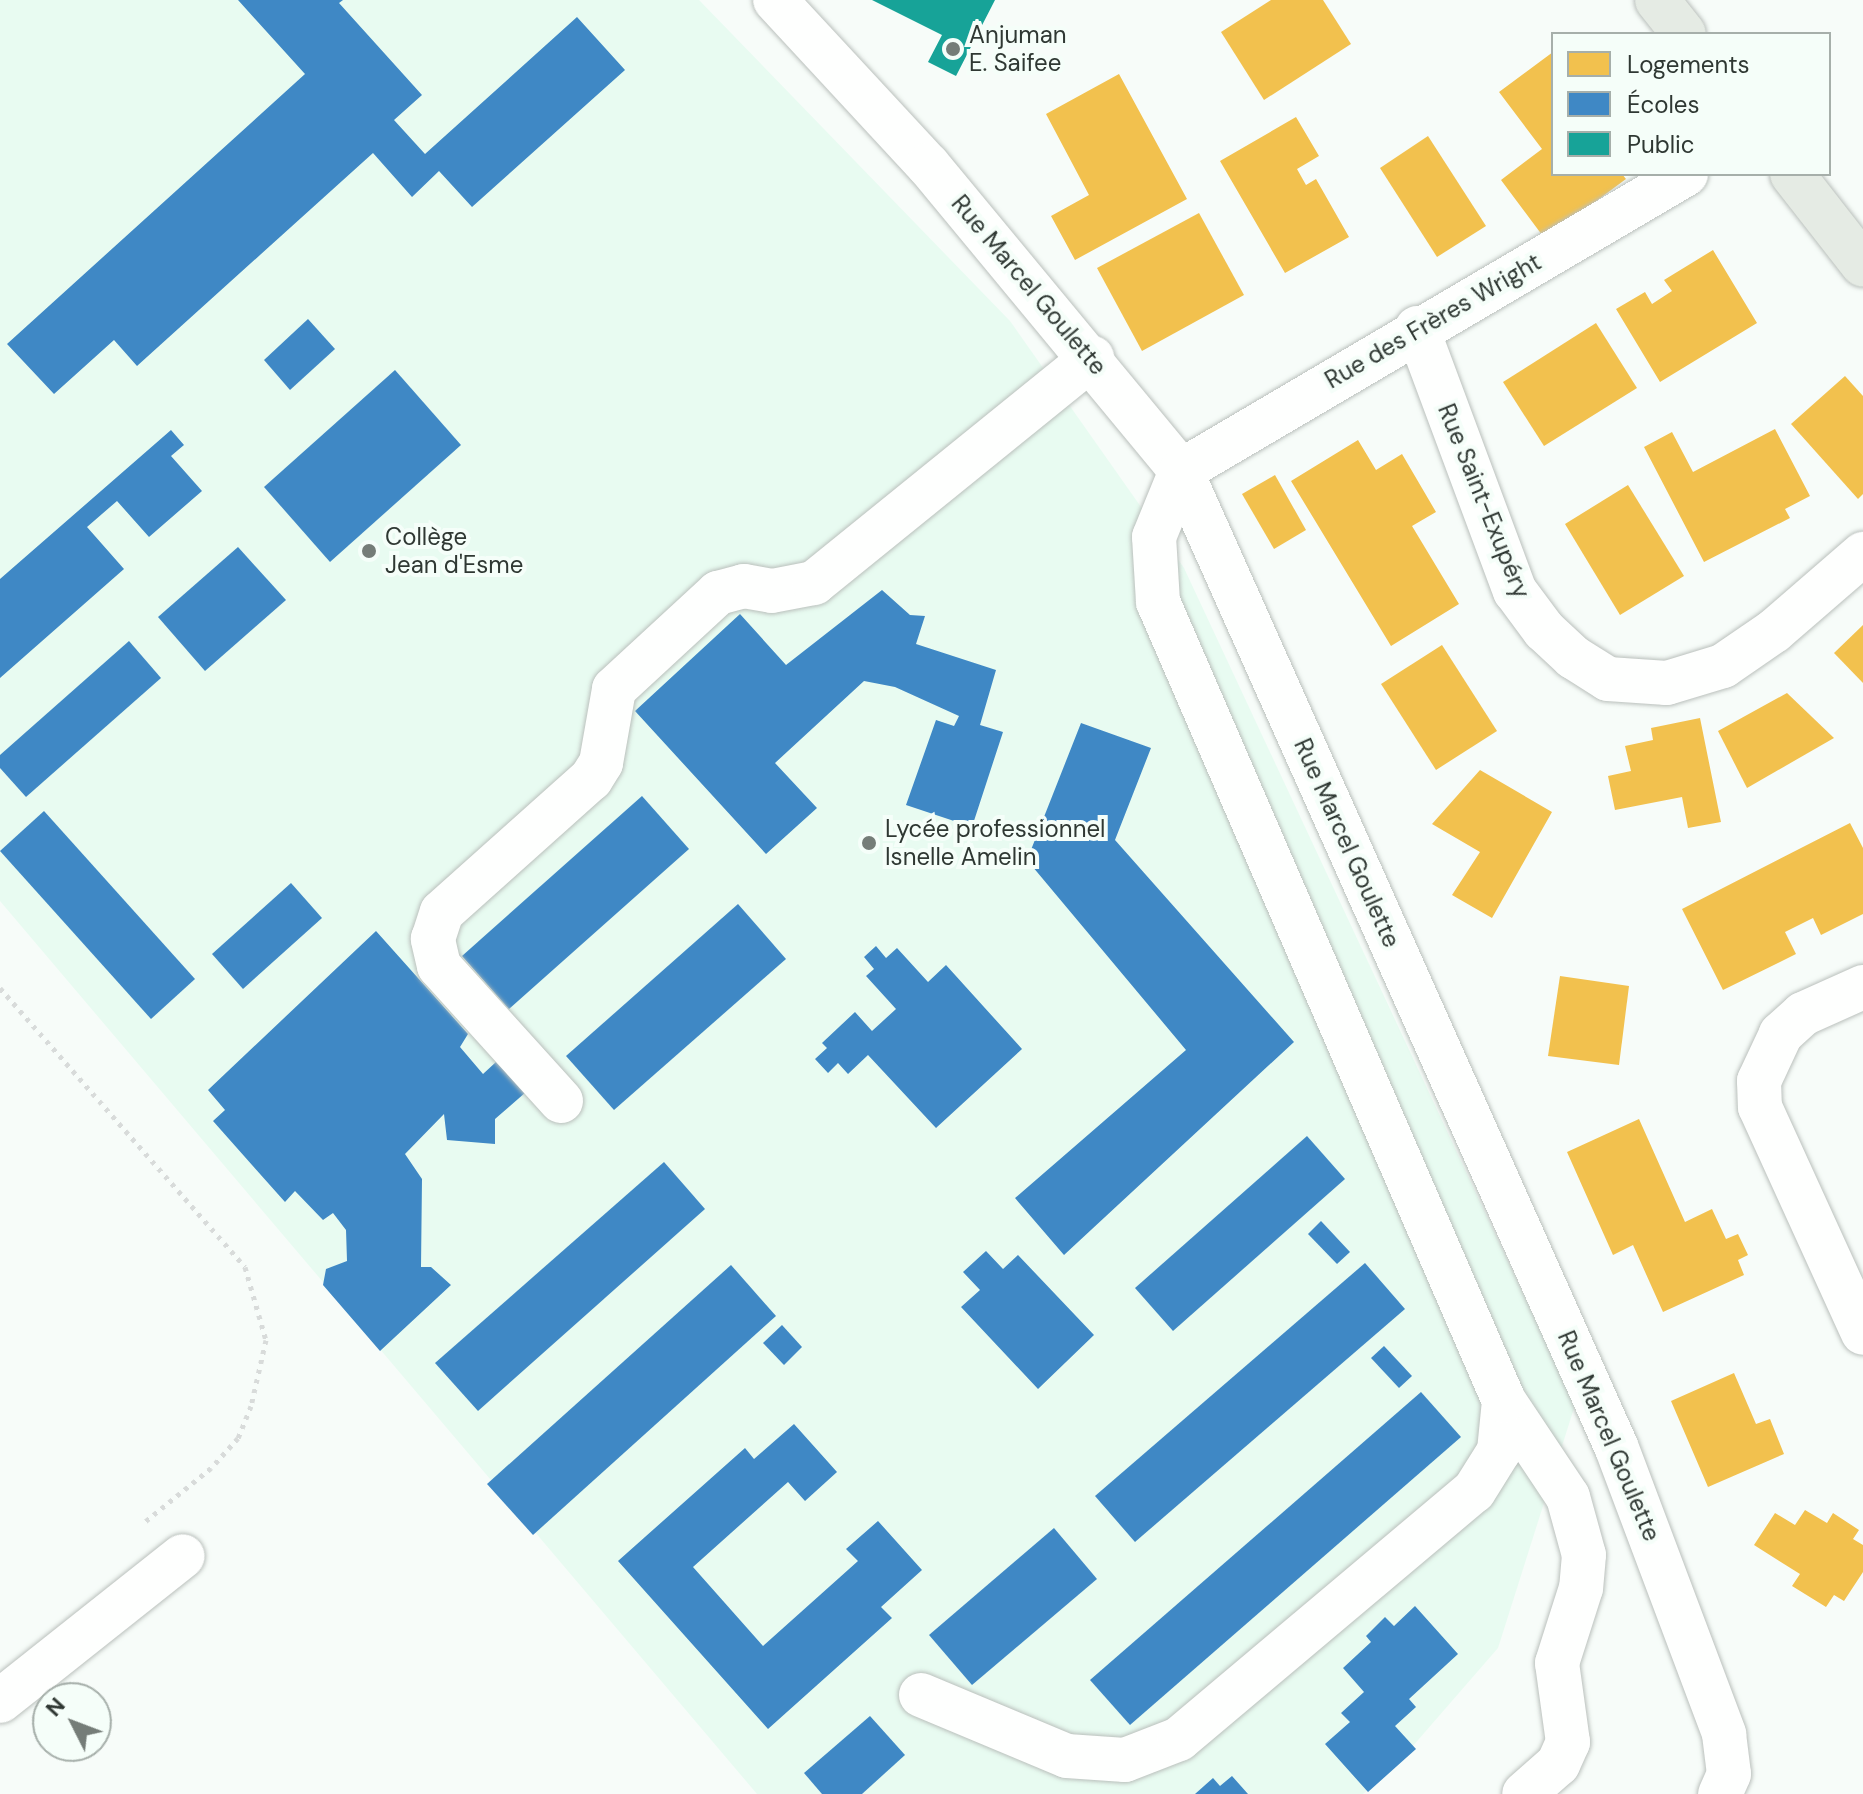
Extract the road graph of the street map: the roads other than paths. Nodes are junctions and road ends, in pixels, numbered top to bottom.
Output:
1 (775, 0) edge
2 (1657, 0) edge
3 (1682, 32) edge
4 (1683, 176) edge
5 (1794, 176) edge
6 (1863, 265) edge
7 (1417, 328) junction
8 (1092, 358) junction
9 (1181, 471) junction
10 (1863, 554) edge
11 (1863, 987) edge
12 (561, 1101) dead end
13 (1863, 1333) edge
14 (1504, 1401) junction
15 (183, 1556) dead end
16 (921, 1695) dead end
17 (0, 1701) edge
18 (1524, 1794) edge
19 (1720, 1794) edge

1 - 8 street, Rue Marcel Goulette
2 - 3 main road
4 - 7 street, Rue des Frères Wright
5 - 6 main road
7 - 9 street, Rue des Frères Wright
7 - 10 street, Rue Saint-Exupéry
8 - 9 street, Rue Marcel Goulette
8 - 12 street
9 - 14 street
9 - 19 street, Rue Marcel Goulette
11 - 13 street
14 - 16 street
14 - 18 street
15 - 17 street

